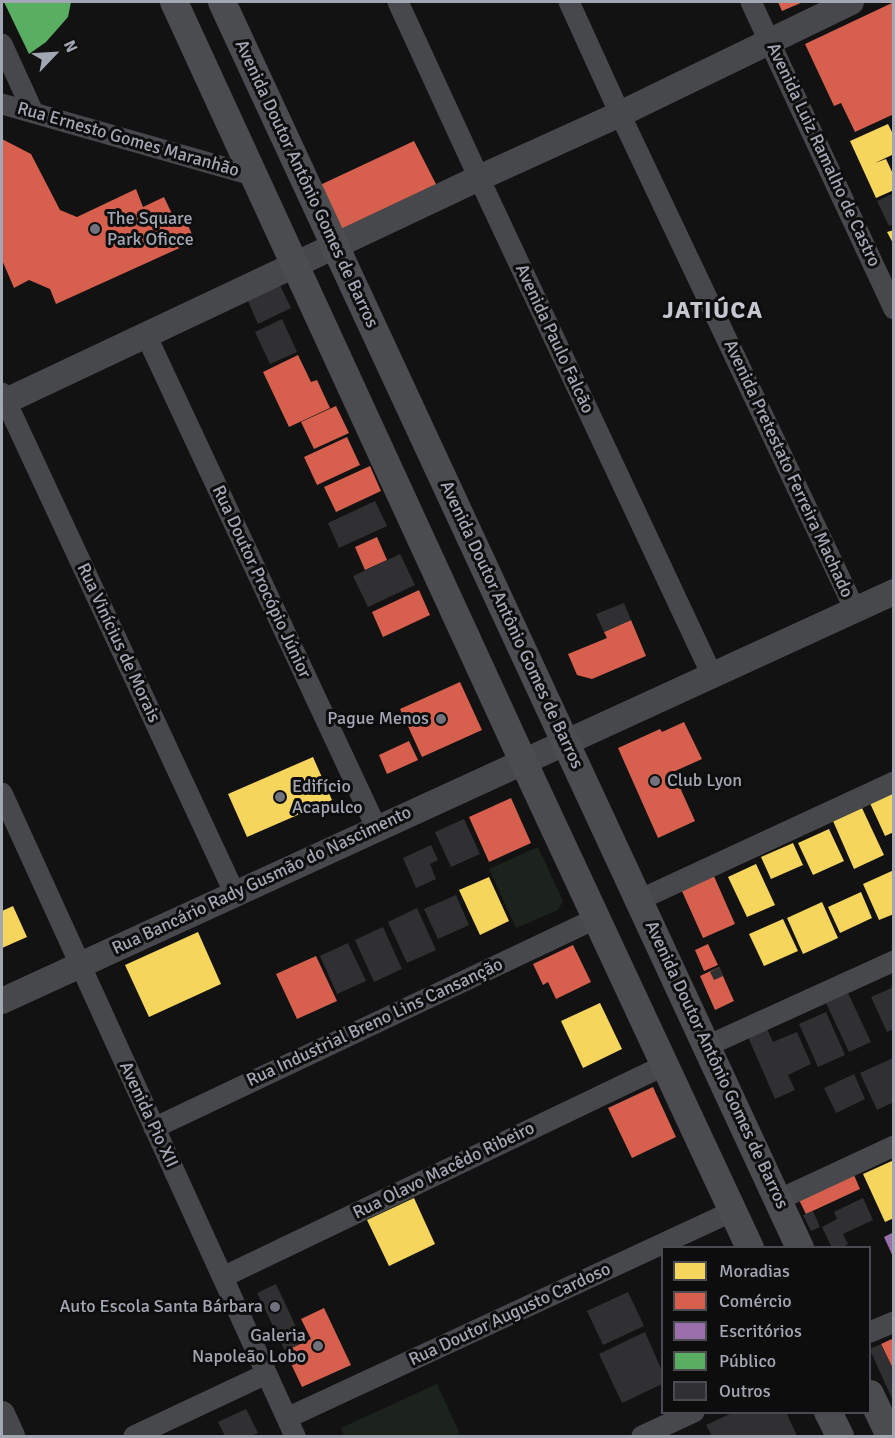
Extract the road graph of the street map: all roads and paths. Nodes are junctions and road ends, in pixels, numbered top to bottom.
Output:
1 (174, 2) edge
2 (222, 2) edge
3 (398, 2) edge
4 (569, 2) edge
5 (751, 2) edge
6 (851, 2) edge
7 (770, 41) junction
8 (2, 44) edge
9 (2, 104) edge
10 (33, 112) junction
11 (621, 114) junction
12 (255, 176) junction
13 (479, 178) junction
14 (335, 246) junction
15 (296, 265) junction
16 (894, 309) edge
17 (146, 335) junction
18 (3, 399) edge
19 (894, 592) edge
20 (855, 610) junction
21 (712, 675) junction
22 (566, 742) junction
23 (523, 761) junction
24 (894, 782) edge
25 (2, 793) edge
26 (377, 829) junction
27 (235, 894) junction
28 (639, 900) junction
29 (597, 918) junction
30 (894, 961) edge
31 (80, 965) junction
32 (2, 1001) edge
33 (706, 1045) junction
34 (665, 1065) junction
35 (154, 1128) junction
36 (894, 1146) edge
37 (778, 1200) junction
38 (733, 1211) junction
39 (661, 1246) edge
40 (661, 1246) edge
41 (749, 1246) edge
42 (799, 1246) edge
43 (223, 1277) junction
44 (894, 1322) edge
45 (871, 1332) edge
46 (266, 1374) junction
47 (871, 1396) edge
48 (2, 1414) edge
49 (692, 1414) edge
50 (828, 1414) edge
51 (291, 1427) edge
52 (12, 1437) edge
53 (134, 1437) edge
54 (642, 1437) edge
55 (840, 1437) edge
56 (890, 1437) edge

1 - 12 main road
2 - 14 main road, Avenida Doutor Antônio Gomes de Barros
3 - 13 street, Avenida Paulo Falcão
4 - 11 street, Avenida Pretestato Ferreira Machado
5 - 7 street, Avenida Luiz Ramalho de Castro
6 - 7 street
7 - 11 street
7 - 16 street, Avenida Luiz Ramalho de Castro
8 - 10 street
9 - 10 street, Rua Ernesto Gomes Maranhão
10 - 12 street, Rua Ernesto Gomes Maranhão
11 - 13 street
11 - 20 street, Avenida Pretestato Ferreira Machado
12 - 15 main road
13 - 14 street
13 - 21 street, Avenida Paulo Falcão
14 - 15 street
14 - 22 main road, Avenida Doutor Antônio Gomes de Barros
15 - 17 street
15 - 23 main road
17 - 18 street
17 - 26 street, Rua Doutor Procópio Júnior
18 - 27 street, Rua Vinícius de Morais
19 - 20 street, Rua Bancário Rady Gusmão do Nascimento
20 - 21 street, Rua Bancário Rady Gusmão do Nascimento
21 - 22 street, Rua Bancário Rady Gusmão do Nascimento
22 - 23 street, Rua Bancário Rady Gusmão do Nascimento
22 - 28 main road, Avenida Doutor Antônio Gomes de Barros
23 - 26 street, Rua Bancário Rady Gusmão do Nascimento
23 - 29 main road
24 - 28 street
25 - 31 street, Avenida Pio XII
26 - 27 street, Rua Bancário Rady Gusmão do Nascimento
27 - 31 street, Rua Bancário Rady Gusmão do Nascimento
28 - 33 main road, Avenida Doutor Antônio Gomes de Barros
29 - 34 main road
29 - 35 street, Rua Industrial Breno Lins Cansanção
30 - 33 street
31 - 32 street, Rua Bancário Rady Gusmão do Nascimento
31 - 35 street, Avenida Pio XII
33 - 34 main road
33 - 37 main road, Avenida Doutor Antônio Gomes de Barros
34 - 38 main road
34 - 43 street, Rua Olavo Macêdo Ribeiro
35 - 43 street, Avenida Pio XII
36 - 37 street
37 - 42 main road, Avenida Doutor Antônio Gomes de Barros
38 - 40 street, Rua Doutor Augusto Cardoso
38 - 41 main road
39 - 51 street, Rua Doutor Augusto Cardoso
43 - 46 street, Avenida Pio XII
44 - 45 street
46 - 51 street, Avenida Pio XII
46 - 53 street
47 - 56 main road
48 - 52 street
49 - 54 street
50 - 55 main road

